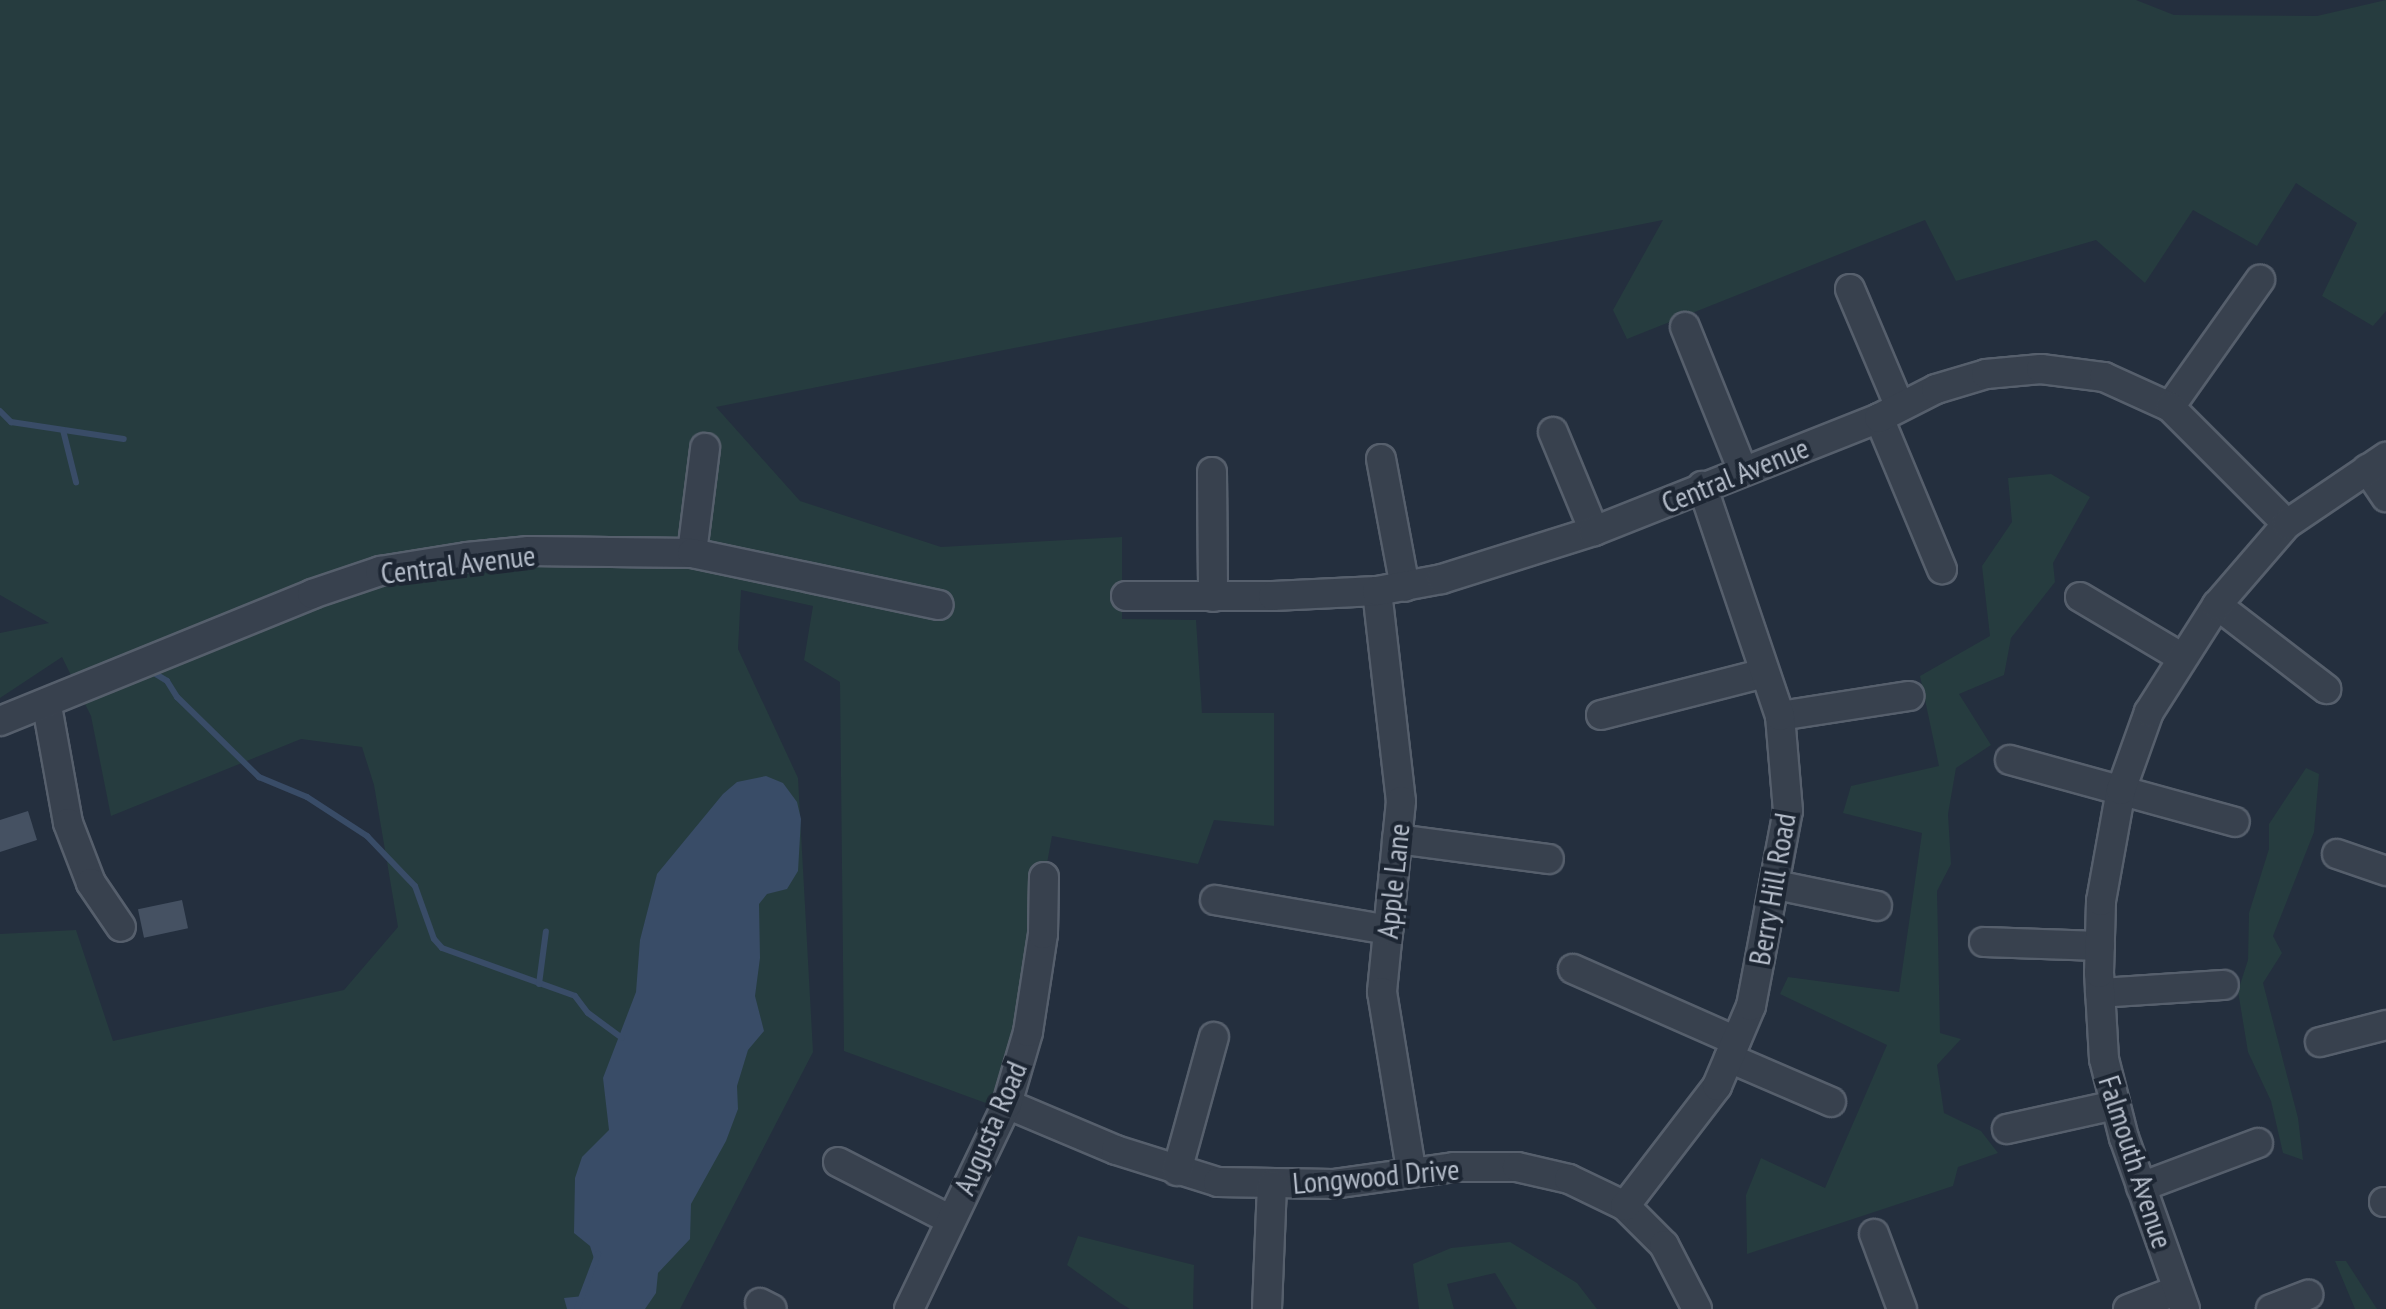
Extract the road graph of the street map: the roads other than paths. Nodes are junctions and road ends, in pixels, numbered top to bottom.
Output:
1 (2260, 280) dead end
2 (1850, 289) dead end
3 (1684, 327) dead end
4 (2170, 407) junction
5 (1889, 412) junction
6 (1554, 432) dead end
7 (705, 448) dead end
8 (1381, 459) dead end
9 (2377, 463) edge
10 (1743, 471) junction
11 (1212, 472) dead end
12 (1702, 486) junction
13 (2386, 497) edge
14 (2286, 524) junction
15 (1594, 532) junction
16 (692, 553) junction
17 (1942, 569) dead end
18 (1391, 589) junction
19 (1126, 596) dead end
20 (2080, 596) dead end
21 (1213, 598) junction
22 (2217, 604) junction
23 (939, 605) dead end
24 (2181, 656) junction
25 (1766, 673) junction
26 (2326, 690) dead end
27 (1909, 696) dead end
28 (47, 706) junction
29 (1601, 715) dead end
30 (1780, 716) junction
31 (0, 721) edge
32 (2010, 760) dead end
33 (2121, 790) junction
34 (2234, 822) dead end
35 (1397, 839) junction
36 (2337, 854) dead end
37 (1549, 859) dead end
38 (2386, 871) edge
39 (1044, 878) dead end
40 (1776, 885) junction
41 (1215, 900) dead end
42 (1877, 906) dead end
43 (121, 927) dead end
44 (1388, 930) junction
45 (1984, 942) dead end
46 (2100, 946) junction
47 (1573, 969) dead end
48 (2224, 985) dead end
49 (2100, 993) junction
50 (2386, 1025) edge
51 (1214, 1037) dead end
52 (2320, 1042) dead end
53 (1733, 1050) junction
54 (1831, 1102) dead end
55 (1007, 1104) junction
56 (2115, 1104) junction
57 (2007, 1128) dead end
58 (2258, 1142) dead end
59 (838, 1162) dead end
60 (1411, 1170) junction
61 (1176, 1171) junction
62 (1272, 1185) junction
63 (2141, 1186) junction
64 (1625, 1206) junction
65 (951, 1220) junction
66 (1874, 1234) dead end
67 (2308, 1295) dead end
68 (2182, 1300) edge
69 (908, 1309) edge
70 (1267, 1309) edge
71 (1697, 1309) edge
72 (1902, 1309) edge
73 (2128, 1309) edge
74 (2271, 1309) edge

1 - 4 street
2 - 5 street
3 - 10 street
4 - 5 street, Central Avenue
4 - 14 street, Central Avenue
5 - 10 street, Central Avenue
5 - 17 street
6 - 15 street
7 - 16 street
8 - 18 street, Apple Lane
9 - 13 street
9 - 14 street, Falmouth Avenue
10 - 12 street, Central Avenue
11 - 21 street
12 - 15 street, Central Avenue
12 - 25 street, Berry Hill Road
14 - 22 street, Falmouth Avenue
15 - 18 street, Central Avenue
16 - 23 street, Central Avenue
16 - 28 street, Central Avenue
18 - 21 street, Central Avenue
18 - 35 street, Apple Lane
19 - 21 street, Central Avenue
20 - 24 street
22 - 24 street, Falmouth Avenue
22 - 26 street
24 - 33 street, Falmouth Avenue
25 - 29 street
25 - 30 street, Berry Hill Road
27 - 30 street
28 - 31 street, Central Avenue
28 - 43 street
30 - 40 street, Berry Hill Road
32 - 33 street
33 - 34 street
33 - 46 street, Falmouth Avenue
35 - 37 street
35 - 44 street, Apple Lane
36 - 38 street
39 - 55 street, Augusta Road
40 - 42 street
40 - 53 street, Berry Hill Road
41 - 44 street
44 - 60 street, Apple Lane
45 - 46 street
46 - 49 street, Falmouth Avenue
47 - 53 street
48 - 49 street
49 - 56 street, Falmouth Avenue
50 - 52 street
51 - 61 street
53 - 54 street
53 - 64 street, Berry Hill Road
55 - 61 street, Longwood Drive
55 - 65 street, Augusta Road
56 - 57 street
56 - 63 street, Falmouth Avenue
58 - 63 street
59 - 65 street
60 - 62 street, Longwood Drive
60 - 64 street, Longwood Drive
61 - 62 street, Longwood Drive
62 - 70 street
63 - 68 street, Falmouth Avenue
64 - 71 street, Longwood Drive
65 - 69 street, Augusta Road
66 - 72 street
67 - 74 street
68 - 73 street

